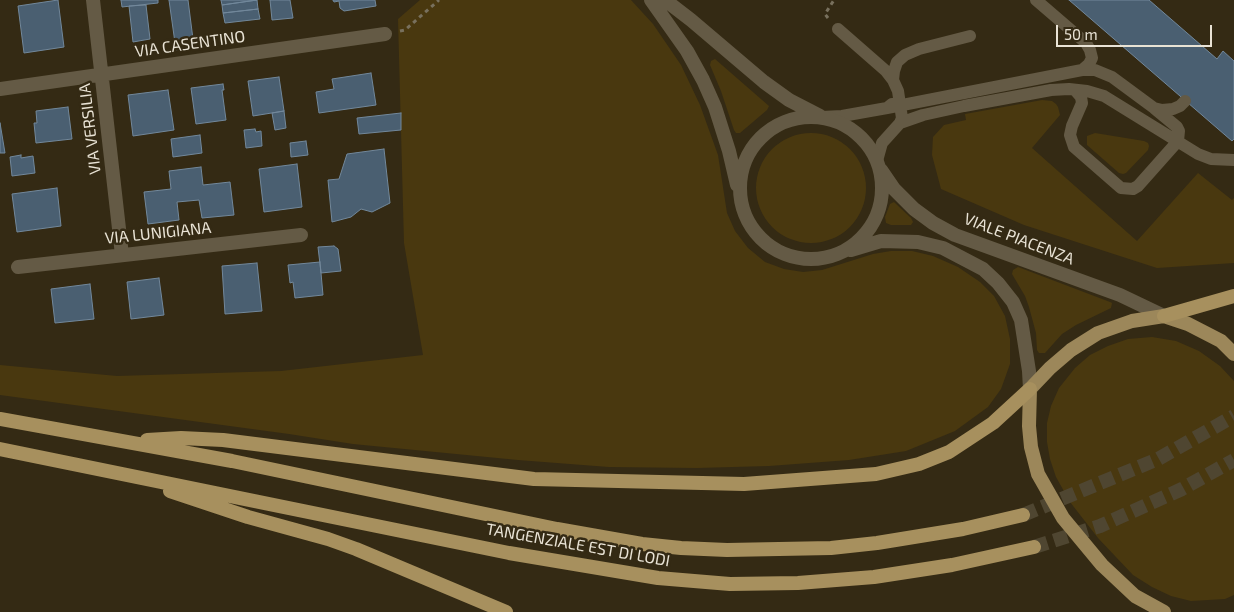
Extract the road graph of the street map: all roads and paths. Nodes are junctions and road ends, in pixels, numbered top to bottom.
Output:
1 (93, 0) edge
2 (438, 0) edge
3 (651, 0) edge
4 (665, 0) edge
5 (1036, 0) edge
6 (838, 29) dead end
7 (385, 34) joint
8 (970, 36) dead end
9 (1082, 70) junction
10 (102, 74) junction
11 (896, 85) junction
12 (0, 89) edge
13 (1075, 90) junction
14 (1185, 101) dead end
15 (901, 105) junction
16 (887, 108) junction
17 (1154, 108) junction
18 (822, 117) junction
19 (900, 123) junction
20 (1178, 141) junction
21 (1234, 160) edge
22 (878, 165) junction
23 (741, 201) junction
24 (301, 235) dead end
25 (843, 252) junction
26 (122, 255) junction
27 (18, 267) dead end
28 (1234, 296) edge
29 (1164, 316) junction
30 (1234, 354) edge
31 (1030, 389) junction
32 (0, 420) edge
33 (121, 441) junction
34 (0, 449) edge
35 (119, 474) junction
36 (1023, 515) tunnel mouth
37 (1034, 547) tunnel mouth
38 (506, 612) edge
39 (1164, 612) edge

1 - 10 street, VIA VERSILIA
2 - 7 path
3 - 23 street
4 - 18 street
5 - 9 lane
6 - 11 lane
7 - 10 street, VIA CASENTINO
8 - 11 lane
9 - 15 lane
9 - 17 lane
10 - 12 street, VIA CASENTINO
10 - 26 street, VIA VERSILIA
11 - 15 lane
11 - 16 lane
13 - 19 lane
13 - 20 lane
13 - 20 lane
14 - 17 lane
15 - 16 lane
15 - 19 lane
16 - 18 lane
17 - 20 lane
18 - 22 street
18 - 23 street
19 - 22 lane
20 - 21 lane
22 - 25 street
22 - 29 street, VIALE PIACENZA
23 - 25 street
24 - 26 street, VIA LUNIGIANA
25 - 31 street
26 - 27 street, VIA LUNIGIANA
28 - 29 highway
29 - 30 main road
29 - 31 main road
31 - 33 highway
31 - 39 main road
32 - 33 highway
33 - 36 highway, TANGENZIALE EST DI LODI
34 - 35 highway
35 - 37 highway, TANGENZIALE EST DI LODI
35 - 38 highway

